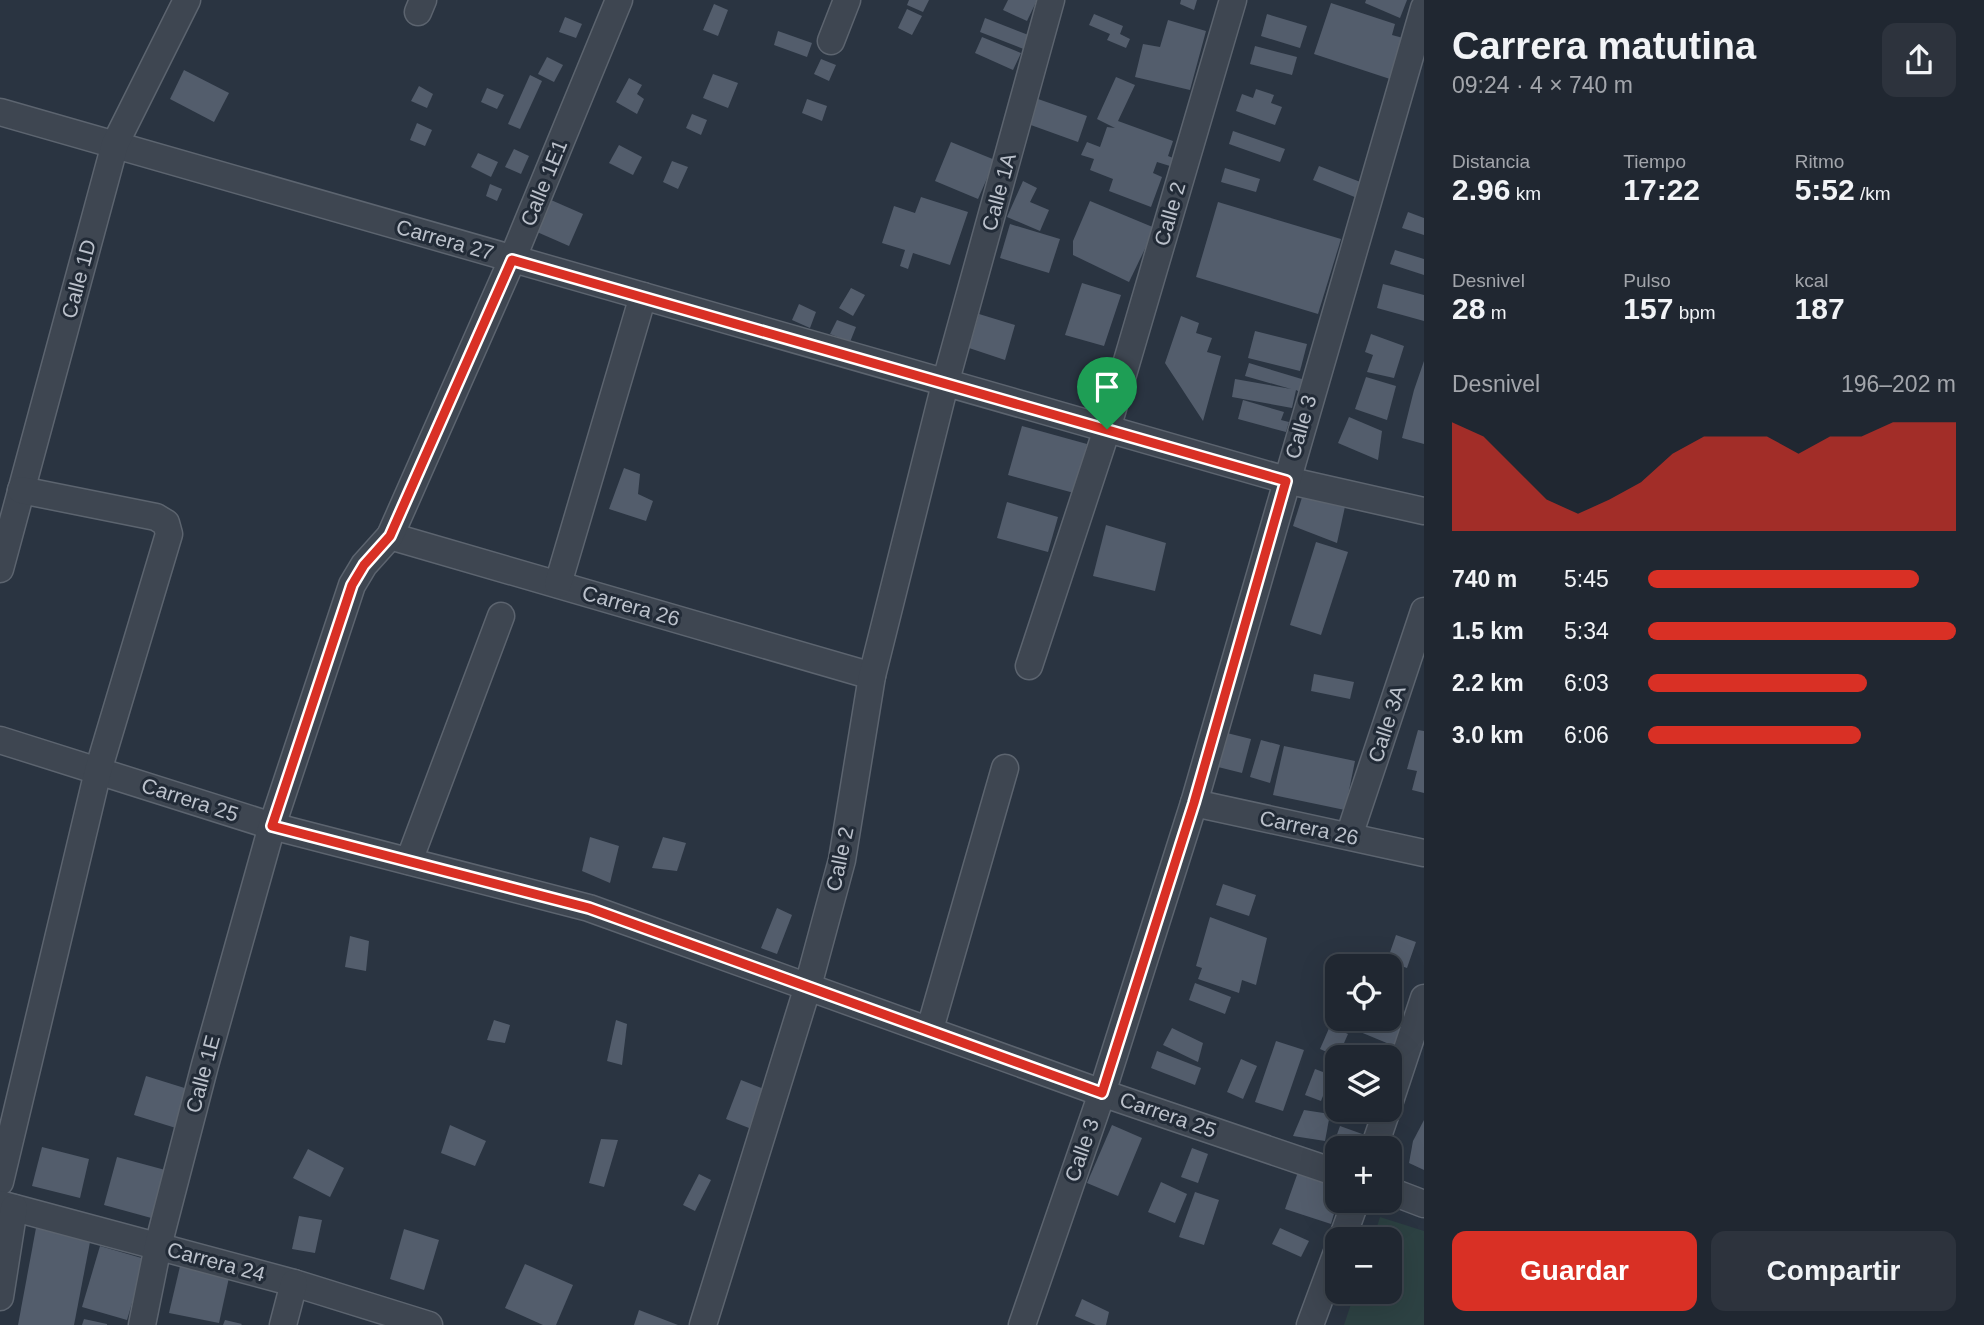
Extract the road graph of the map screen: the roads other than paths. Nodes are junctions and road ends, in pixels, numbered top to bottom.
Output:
1 (187, 0) edge
2 (619, 0) edge
3 (847, 0) edge
4 (1051, 0) edge
5 (1233, 0) edge
6 (1424, 8) edge
7 (831, 41) dead end
8 (0, 112) edge
9 (115, 144) junction
10 (512, 260) junction
11 (643, 296) junction
12 (945, 384) junction
13 (1107, 429) junction
14 (1286, 481) junction
15 (21, 491) junction
16 (1424, 511) edge
17 (390, 536) junction
18 (0, 569) edge
19 (558, 584) junction
20 (1424, 611) edge
21 (501, 616) dead end
22 (1030, 666) dead end
23 (872, 677) junction
24 (0, 740) edge
25 (1005, 768) dead end
26 (98, 771) junction
27 (1194, 803) junction
28 (272, 826) junction
29 (1349, 836) junction
30 (1424, 853) edge
31 (409, 861) junction
32 (808, 986) junction
33 (1424, 998) edge
34 (930, 1029) junction
35 (1402, 1065) edge
36 (1102, 1093) junction
37 (1325, 1169) edge
38 (0, 1182) edge
39 (1402, 1196) edge
40 (1424, 1204) edge
41 (7, 1206) edge
42 (158, 1246) junction
43 (294, 1283) junction
44 (1325, 1284) edge
45 (0, 1297) edge
46 (423, 1324) edge
47 (142, 1325) edge
48 (283, 1325) edge
49 (703, 1325) edge
50 (1022, 1325) edge
51 (1310, 1325) edge

1 - 9 street, Calle 1D
2 - 10 street, Calle 1E1
3 - 7 street
4 - 12 street, Calle 1A
5 - 13 street, Calle 2
6 - 14 street, Calle 3
8 - 9 street, Carrera 27
9 - 10 street, Carrera 27
9 - 15 street, Calle 1D
10 - 11 street, Carrera 27
10 - 17 street, Calle 1E1
11 - 12 street, Carrera 27
11 - 19 street
12 - 13 street, Carrera 27
12 - 23 street, Calle 2
13 - 14 street, Carrera 27
13 - 22 street, Calle 2
14 - 16 street, Carrera 27
14 - 27 street, Calle 3
15 - 18 street, Calle 1D
15 - 26 street
17 - 19 street, Carrera 26
17 - 28 street, Calle 1E1
19 - 23 street, Carrera 26
20 - 29 street, Calle 3A
21 - 31 street
23 - 32 street, Calle 2
24 - 26 street, Carrera 25
25 - 34 street
26 - 28 street, Carrera 25
26 - 38 street
27 - 29 street, Carrera 26
27 - 36 street, Calle 3
28 - 31 street, Carrera 25
28 - 42 street, Calle 1E
29 - 30 street, Carrera 26
31 - 32 street, Carrera 25
32 - 34 street, Carrera 25
32 - 49 street, Calle 2
33 - 35 street
34 - 36 street, Carrera 25
36 - 37 street, Carrera 25
36 - 50 street, Calle 3
39 - 40 street
41 - 42 street, Carrera 24
41 - 45 street
42 - 43 street, Carrera 24
42 - 47 street, Calle 1E
43 - 46 street, Carrera 24
43 - 48 street
44 - 51 street

